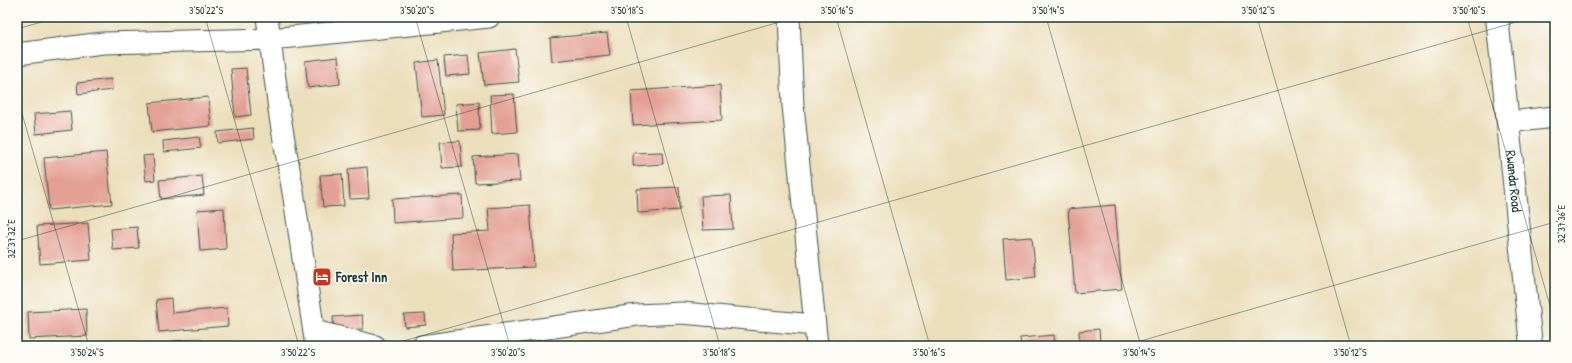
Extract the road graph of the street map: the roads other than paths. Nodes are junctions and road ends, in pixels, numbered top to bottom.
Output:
1 (267, 17) edge
2 (489, 17) edge
3 (789, 17) edge
4 (1497, 17) edge
5 (271, 39) junction
6 (17, 54) edge
7 (1555, 117) edge
8 (1508, 122) junction
9 (815, 325) junction
10 (315, 338) edge
11 (375, 346) edge
12 (422, 346) edge
13 (817, 346) edge
14 (1531, 346) edge

1 - 5 street
2 - 5 street
3 - 9 street
4 - 8 highway, Rwanda Road
5 - 6 street
5 - 10 street
7 - 8 street
8 - 14 highway, Rwanda Road
9 - 12 street
9 - 13 street
10 - 11 street

